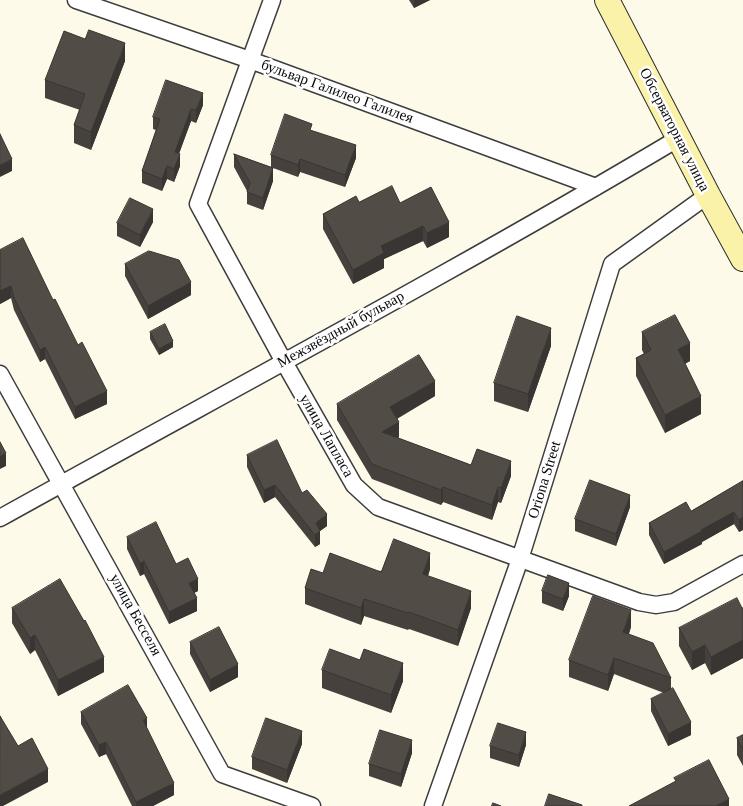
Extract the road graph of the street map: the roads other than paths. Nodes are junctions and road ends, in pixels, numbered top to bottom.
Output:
1 (76, 0) edge
2 (272, 0) edge
3 (607, 0) edge
4 (250, 60) junction
5 (678, 138) junction
6 (596, 187) junction
7 (708, 195) junction
8 (743, 260) edge
9 (284, 362) junction
10 (0, 374) edge
11 (62, 484) junction
12 (0, 518) edge
13 (520, 559) junction
14 (743, 564) edge
15 (312, 806) edge
16 (433, 806) edge

1 - 4 street, бульвар Галилео Галилея
2 - 4 street, улица Лапласа
3 - 5 main road, Обсерваторная улица
4 - 6 street, бульвар Галилео Галилея
4 - 9 street, улица Лапласа
5 - 6 street, Межзвёздный бульвар
5 - 7 main road, Обсерваторная улица
6 - 9 street, Межзвёздный бульвар
7 - 8 main road, Обсерваторная улица
7 - 13 street, Oriona Street
9 - 11 street, Межзвёздный бульвар
9 - 13 street, улица Лапласа
10 - 11 street, улица Бесселя
11 - 12 street, Межзвёздный бульвар
11 - 15 street, улица Бесселя
13 - 14 street, улица Лапласа
13 - 16 street, Oriona Street

